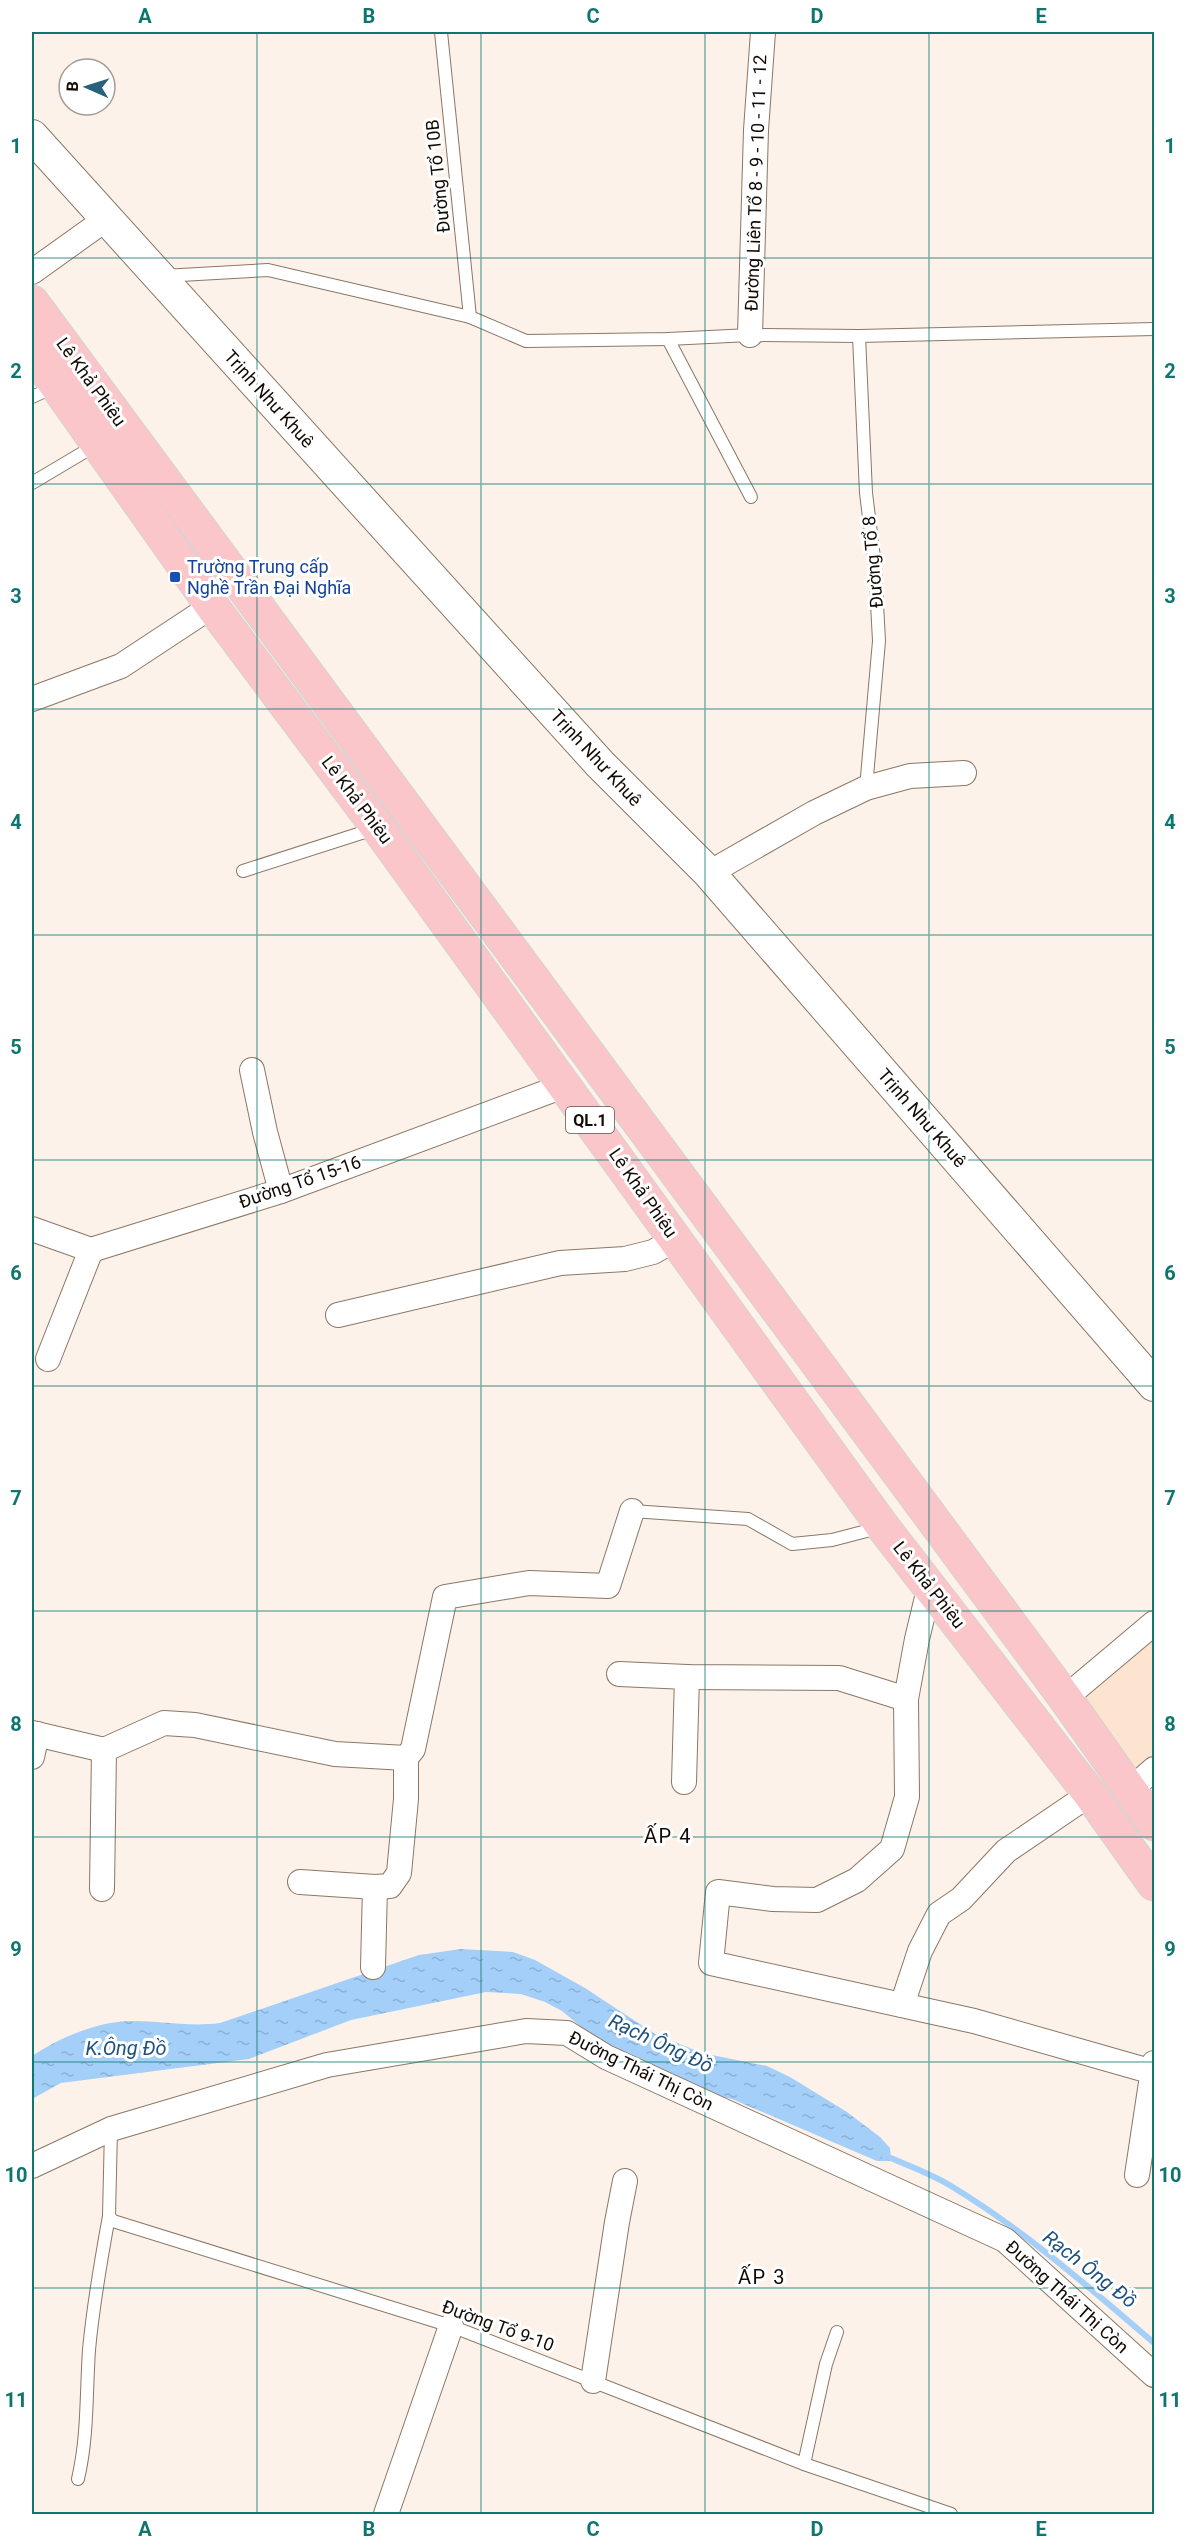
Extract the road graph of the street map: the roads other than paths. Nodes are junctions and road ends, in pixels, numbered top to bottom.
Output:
1 (441, 32) edge
2 (763, 32) edge
3 (32, 136) edge
4 (106, 219) junction
5 (32, 272) edge
6 (159, 276) junction
7 (32, 302) edge
8 (470, 317) junction
9 (1155, 329) edge
10 (750, 335) junction
11 (859, 336) junction
12 (668, 339) junction
13 (32, 351) edge
14 (44, 391) edge
15 (96, 445) junction
16 (32, 483) edge
17 (751, 497) dead end
18 (212, 606) junction
19 (32, 699) edge
20 (964, 773) dead end
21 (866, 788) junction
22 (378, 828) junction
23 (243, 871) dead end
24 (709, 873) junction
25 (252, 1070) dead end
26 (566, 1085) junction
27 (281, 1191) junction
28 (32, 1229) edge
29 (675, 1239) junction
30 (92, 1250) junction
31 (338, 1316) dead end
32 (48, 1359) dead end
33 (1155, 1385) edge
34 (632, 1511) joint
35 (883, 1527) junction
36 (930, 1585) junction
37 (1155, 1623) edge
38 (618, 1674) dead end
39 (687, 1677) junction
40 (1065, 1698) junction
41 (906, 1699) junction
42 (33, 1742) edge
43 (104, 1750) junction
44 (406, 1758) junction
45 (1155, 1769) edge
46 (684, 1782) dead end
47 (1130, 1790) junction
48 (1089, 1794) junction
49 (1155, 1824) edge
50 (300, 1882) dead end
51 (1155, 1884) edge
52 (375, 1887) junction
53 (102, 1889) dead end
54 (373, 1967) dead end
55 (902, 2005) junction
56 (1154, 2068) edge
57 (111, 2129) junction
58 (32, 2166) edge
59 (1137, 2175) dead end
60 (626, 2181) dead end
61 (109, 2216) junction
62 (451, 2326) junction
63 (837, 2332) dead end
64 (1155, 2375) edge
65 (593, 2380) junction
66 (804, 2464) junction
67 (78, 2479) dead end
68 (386, 2514) edge
69 (951, 2514) edge

1 - 8 lane, Đường Tổ 10B
2 - 10 street, Đường Liên Tổ 8 - 9 - 10 - 11 - 12
3 - 4 street, Trịnh Như Khuê
4 - 5 street
4 - 6 street, Trịnh Như Khuê
6 - 8 lane
6 - 24 street, Trịnh Như Khuê
7 - 40 highway, Lê Khả Phiêu / QL.1
8 - 12 lane
9 - 11 lane
10 - 11 lane
10 - 12 lane
11 - 21 lane, Đường Tổ 8
12 - 17 lane
13 - 14 highway, Lê Khả Phiêu / QL.1
14 - 15 highway, Lê Khả Phiêu / QL.1
15 - 16 lane
15 - 18 highway, Lê Khả Phiêu / QL.1
18 - 19 street
18 - 22 highway, Lê Khả Phiêu / QL.1
20 - 21 street
21 - 24 street
22 - 23 lane
22 - 26 highway, Lê Khả Phiêu / QL.1
24 - 33 street, Trịnh Như Khuê
25 - 27 street
26 - 27 street, Đường Tổ 15-16
26 - 29 highway, Lê Khả Phiêu / QL.1
27 - 30 street, Đường Tổ 15-16
28 - 30 street
29 - 31 street
29 - 35 highway, Lê Khả Phiêu / QL.1
30 - 32 street
34 - 35 lane
34 - 44 street
35 - 36 highway, Lê Khả Phiêu / QL.1
36 - 41 street
36 - 48 highway, Lê Khả Phiêu / QL.1
37 - 40 street
38 - 39 street
39 - 41 street
39 - 46 street
40 - 47 highway, Lê Khả Phiêu / QL.1
41 - 55 street
42 - 43 street
43 - 44 street
43 - 53 street
44 - 52 street
45 - 47 street
47 - 49 highway, Lê Khả Phiêu / QL.1
48 - 51 highway, Lê Khả Phiêu / QL.1
48 - 55 street
50 - 52 street
52 - 54 street
55 - 56 street
56 - 59 street
57 - 58 street, Đường Thái Thị Còn
57 - 61 lane
57 - 64 street, Đường Thái Thị Còn
60 - 65 street
61 - 62 lane, Đường Tổ 9-10
61 - 67 lane
62 - 65 lane, Đường Tổ 9-10
62 - 68 street
63 - 66 lane
65 - 66 lane, Đường Tổ 9-10
66 - 69 lane, Đường Tổ 9-10

